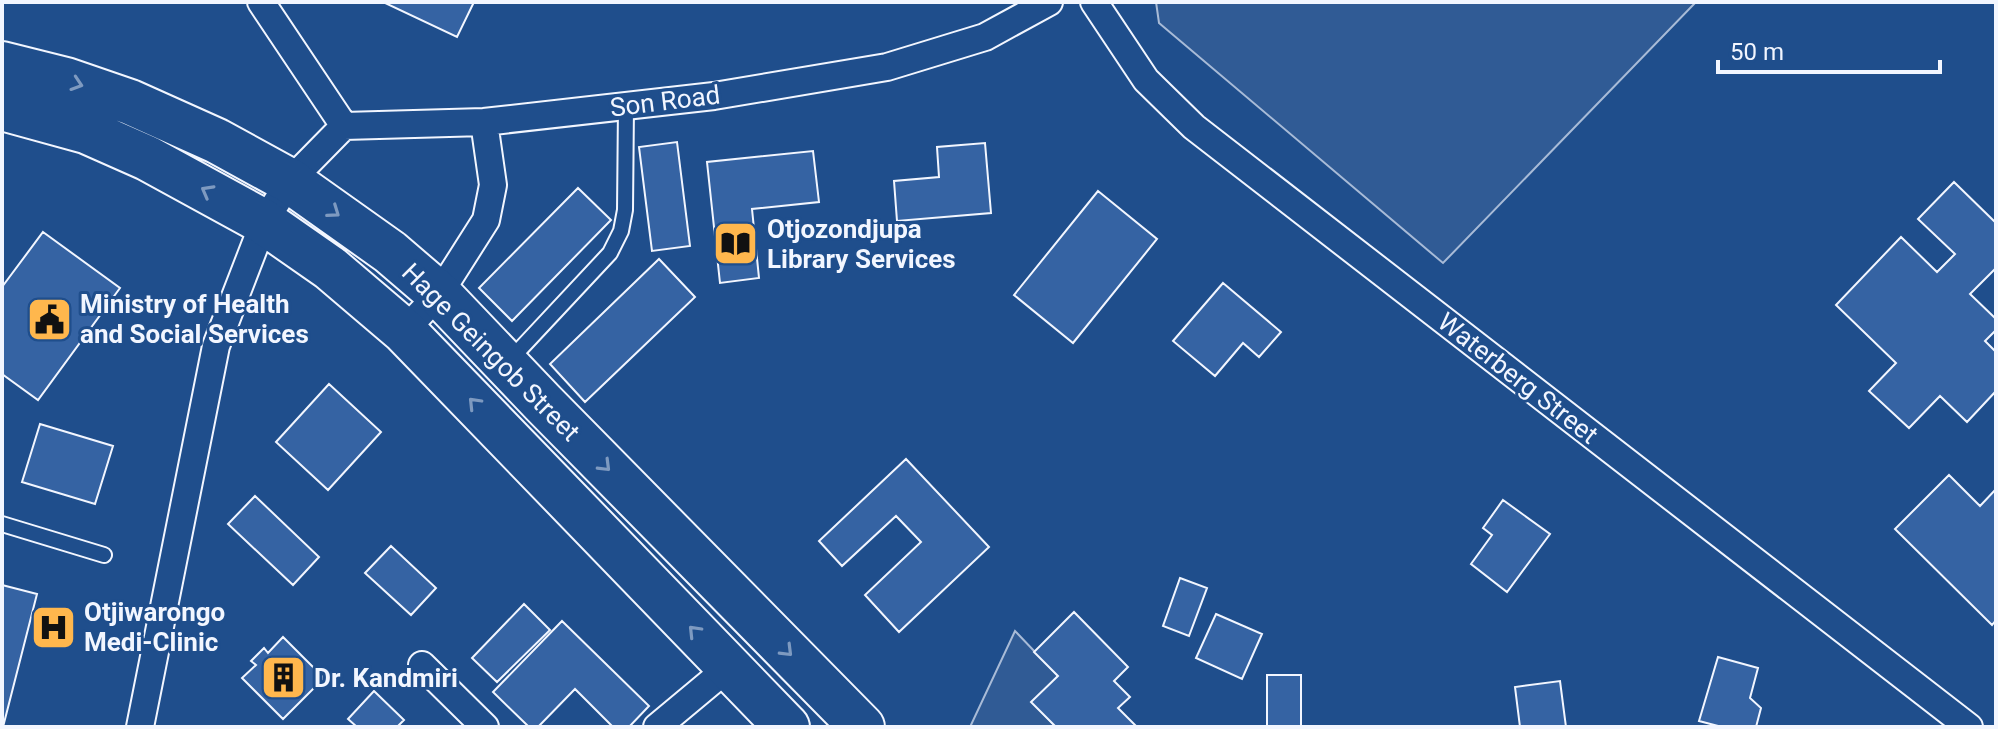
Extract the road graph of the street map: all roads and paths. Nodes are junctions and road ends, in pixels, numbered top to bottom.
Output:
1 (261, 2) edge
2 (1049, 2) edge
3 (1094, 2) edge
4 (2, 64) edge
5 (626, 106) junction
6 (2, 108) edge
7 (484, 122) junction
8 (344, 126) junction
9 (290, 181) junction
10 (264, 222) junction
11 (439, 294) junction
12 (404, 331) junction
13 (505, 364) junction
14 (543, 403) junction
15 (507, 437) junction
16 (2, 524) edge
17 (104, 555) dead end
18 (422, 665) dead end
19 (729, 667) junction
20 (140, 727) edge
21 (485, 727) edge
22 (657, 727) edge
23 (787, 727) edge
24 (862, 727) edge
25 (1967, 727) edge

1 - 8 street
2 - 5 street, Son Road
3 - 25 street, Waterberg Street
4 -> 9 highway, Hage Geingob Street
5 - 7 street, Son Road
5 - 13 lane
10 -> 6 highway, Hage Geingob Street
7 - 8 street, Son Road
7 - 11 street
8 - 9 street
9 - 10 street
9 -> 11 highway, Hage Geingob Street
10 - 12 highway, Hage Geingob Street
10 - 20 street
11 - 12 street
11 - 13 highway, Hage Geingob Street
15 -> 12 highway, Hage Geingob Street
13 - 14 highway, Hage Geingob Street
14 - 15 highway
14 -> 24 highway, Hage Geingob Street
19 -> 15 highway, Hage Geingob Street
16 - 17 lane
18 - 21 street
19 - 22 street
19 - 23 highway, Hage Geingob Street

